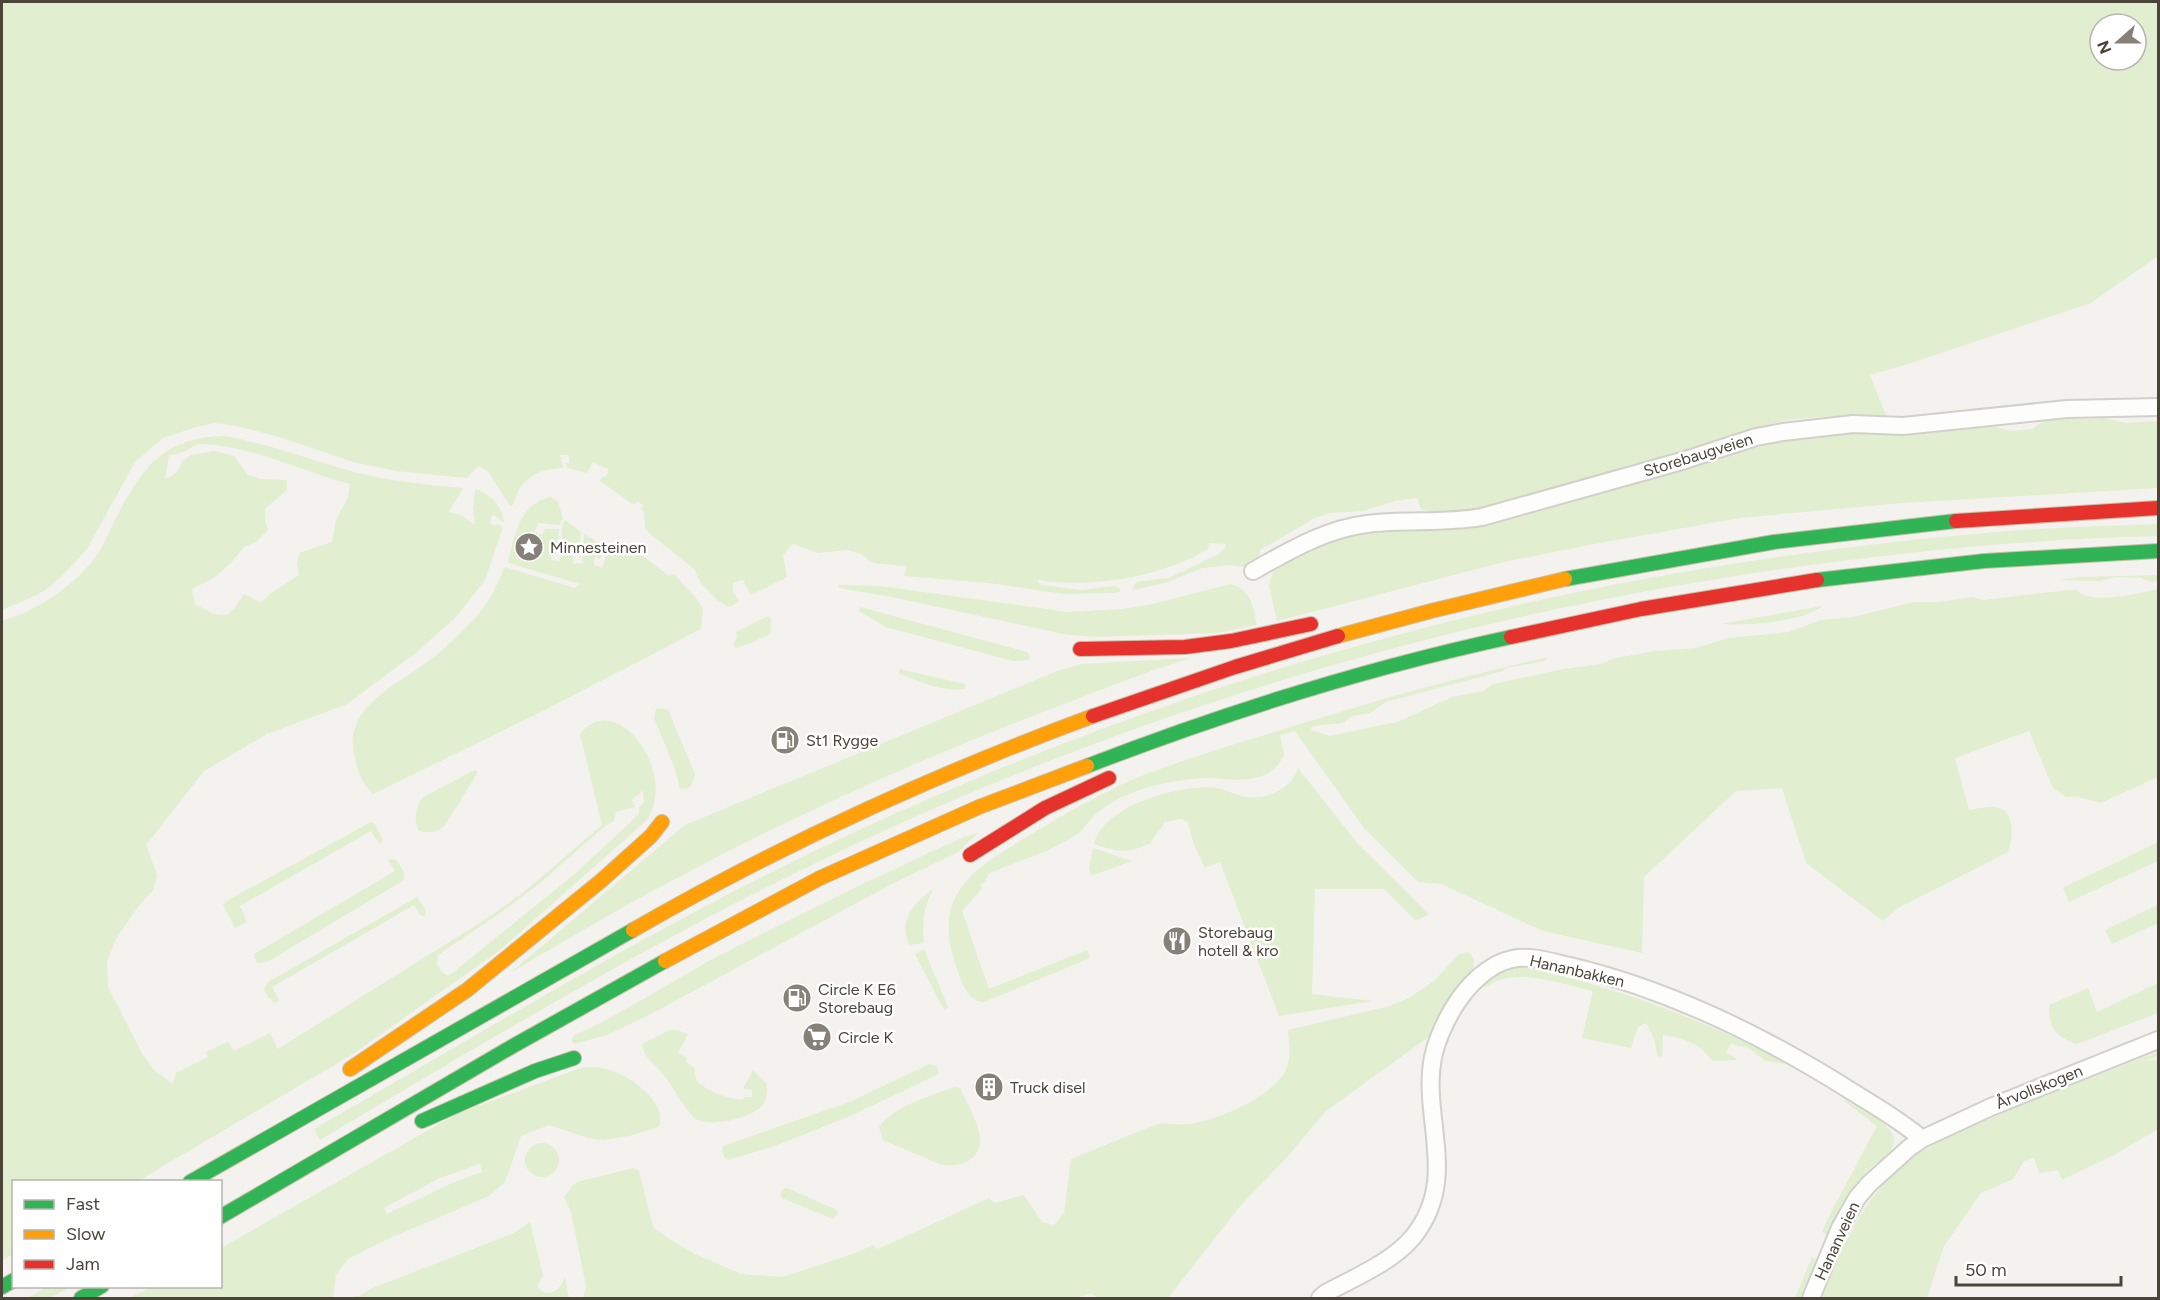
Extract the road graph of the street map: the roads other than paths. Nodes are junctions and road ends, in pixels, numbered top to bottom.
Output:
1 (2158, 407) edge
2 (2158, 508) edge
3 (2158, 551) edge
4 (1252, 571) dead end
5 (1388, 609) dead end
6 (1418, 614) junction
7 (1325, 621) dead end
8 (1080, 649) dead end
9 (1276, 699) junction
10 (1253, 723) dead end
11 (1127, 770) dead end
12 (662, 822) dead end
13 (970, 855) dead end
14 (2158, 1040) edge
15 (574, 1058) dead end
16 (335, 1078) dead end
17 (309, 1098) dead end
18 (284, 1129) junction
19 (371, 1129) junction
20 (1922, 1139) junction
21 (194, 1180) edge
22 (222, 1216) edge
23 (100, 1288) edge
24 (81, 1299) edge
25 (1320, 1299) edge
26 (1811, 1299) edge

1 - 4 street, Storebaugveien
2 - 6 highway
3 - 9 highway
5 - 6 highway
6 - 18 highway
7 - 8 highway
9 - 10 highway
9 - 19 highway
11 - 13 highway
12 - 16 highway
14 - 20 street, Årvollskogen
15 - 19 highway
17 - 18 highway
18 - 21 highway
19 - 22 highway
20 - 25 street, Hananbakken
20 - 26 street, Hananveien
23 - 24 highway

